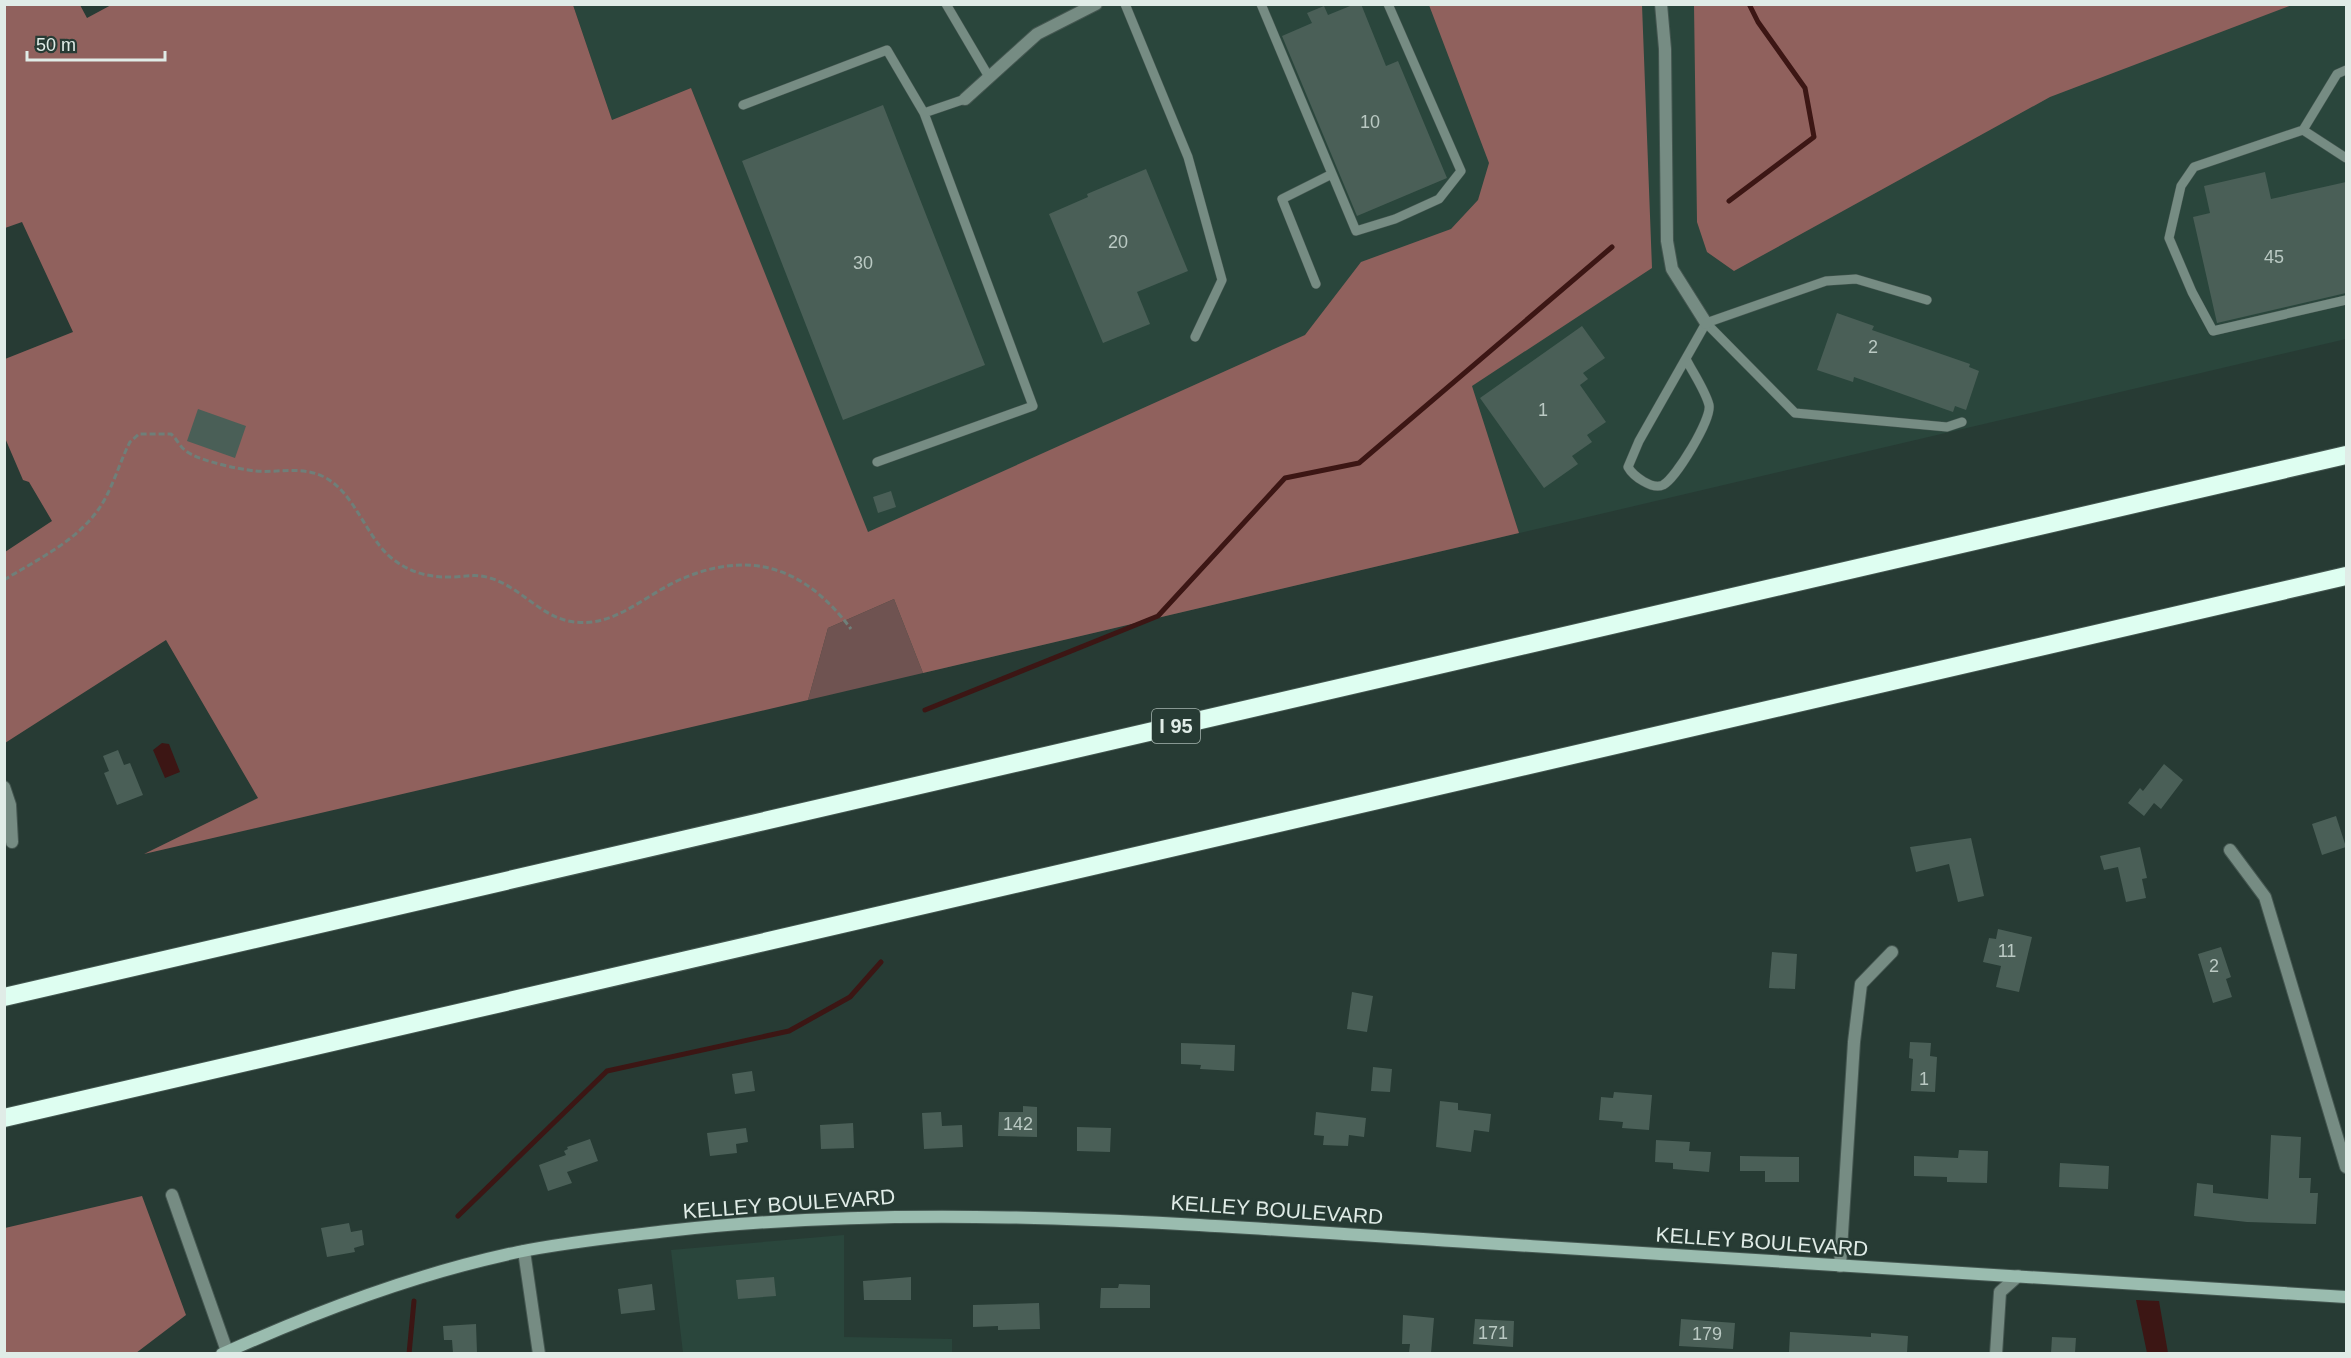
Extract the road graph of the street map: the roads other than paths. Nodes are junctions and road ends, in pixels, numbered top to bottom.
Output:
1 (946, 4) edge
2 (1096, 4) edge
3 (1125, 4) edge
4 (1261, 4) edge
5 (1388, 4) edge
6 (1661, 4) edge
7 (2346, 70) edge
8 (989, 77) junction
9 (965, 99) joint
10 (743, 105) dead end
11 (924, 113) junction
12 (2302, 130) junction
13 (2346, 158) edge
14 (1332, 174) junction
15 (1316, 284) dead end
16 (1927, 300) dead end
17 (2346, 300) edge
18 (1706, 323) junction
19 (1195, 337) dead end
20 (1686, 359) junction
21 (1962, 422) dead end
22 (2346, 455) edge
23 (877, 462) dead end
24 (2346, 576) edge
25 (4, 787) edge
26 (12, 842) dead end
27 (2230, 850) dead end
28 (1892, 952) dead end
29 (4, 997) edge
30 (4, 1118) edge
31 (2346, 1167) edge
32 (172, 1195) dead end
33 (524, 1251) junction
34 (1840, 1266) junction
35 (2018, 1276) junction
36 (2346, 1297) edge
37 (226, 1353) edge
38 (539, 1353) edge
39 (1996, 1353) edge

1 - 8 lane
2 - 8 street
3 - 19 lane
4 - 14 lane
5 - 14 lane
6 - 18 street
7 - 12 lane
8 - 9 street
9 - 11 lane
10 - 11 lane
11 - 23 lane
12 - 13 lane
12 - 17 lane
14 - 15 lane
16 - 18 lane
18 - 20 lane
18 - 21 lane
20 - 20 lane
22 - 29 highway, I 95
24 - 30 highway
25 - 26 street
27 - 31 street
28 - 34 street
32 - 37 street
33 - 34 main road, KELLEY BOULEVARD
33 - 37 main road, KELLEY BOULEVARD
33 - 38 street
34 - 35 main road, KELLEY BOULEVARD
35 - 36 main road, KELLEY BOULEVARD
35 - 39 street

